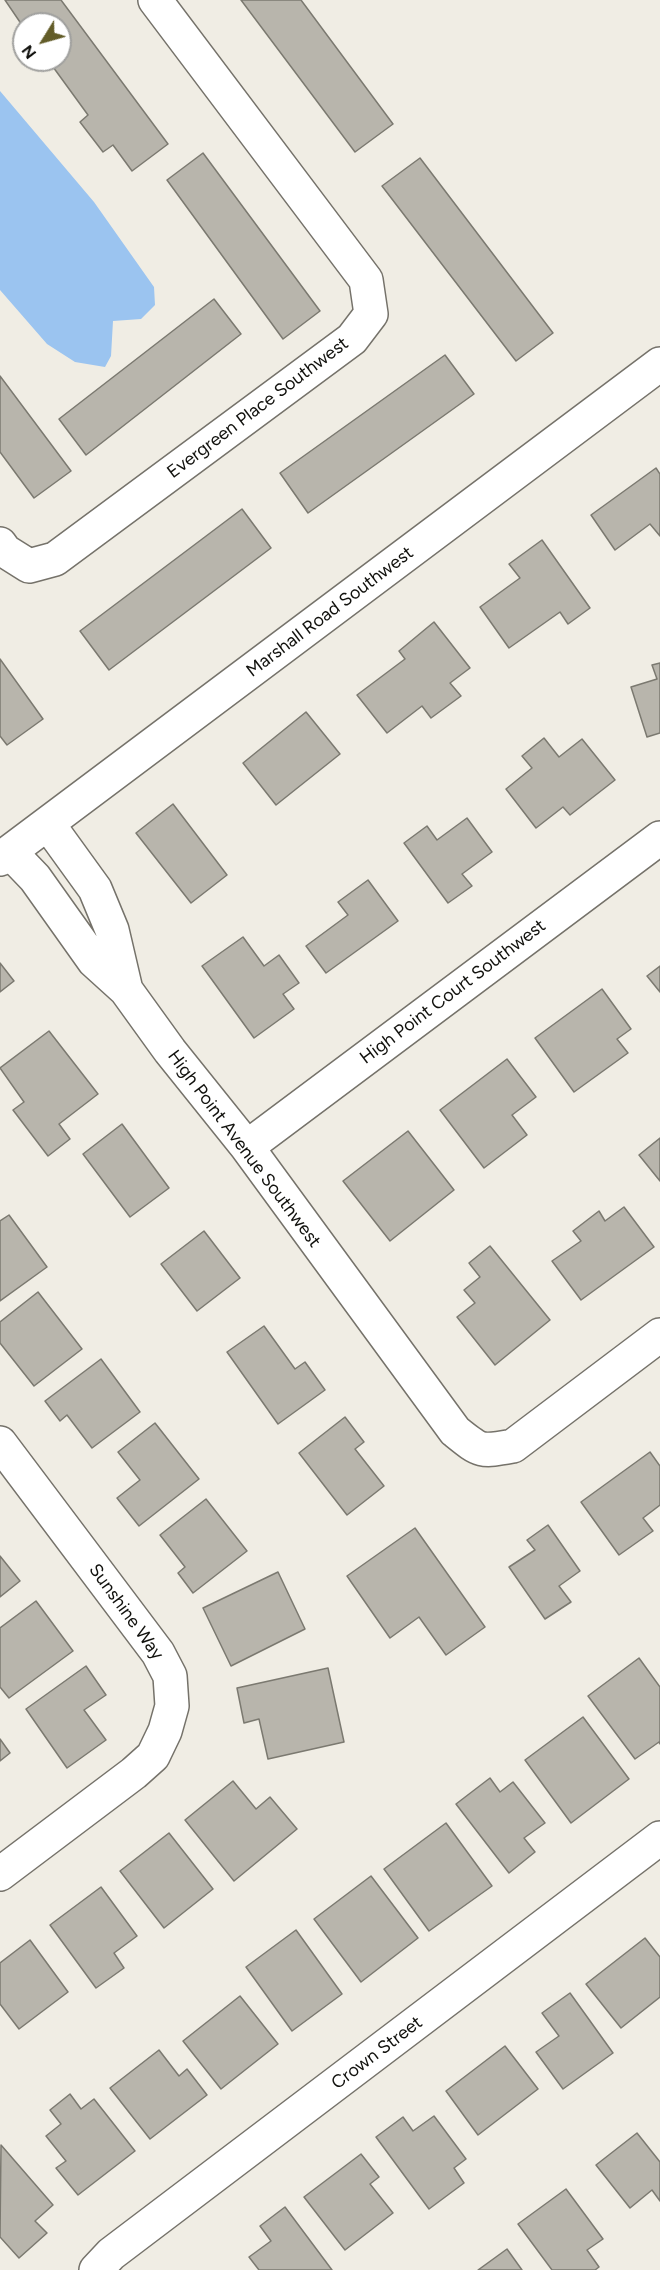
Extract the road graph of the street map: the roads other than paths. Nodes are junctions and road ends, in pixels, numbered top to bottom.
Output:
1 (155, 0) edge
2 (660, 364) edge
3 (0, 544) edge
4 (48, 824) junction
5 (660, 838) edge
6 (5, 856) edge
7 (126, 990) junction
8 (247, 1147) junction
9 (660, 1335) edge
10 (0, 1443) edge
11 (660, 1838) edge
12 (0, 1875) edge
13 (96, 2270) edge

1 - 3 street, Evergreen Place Southwest
2 - 4 street, Marshall Road Southwest
4 - 6 street, Marshall Road Southwest
4 - 7 street
5 - 8 street, High Point Court Southwest
6 - 7 street, High Point Avenue Southwest
7 - 8 street, High Point Avenue Southwest
8 - 9 street, High Point Avenue Southwest
10 - 12 street, Sunshine Way
11 - 13 street, Crown Street

